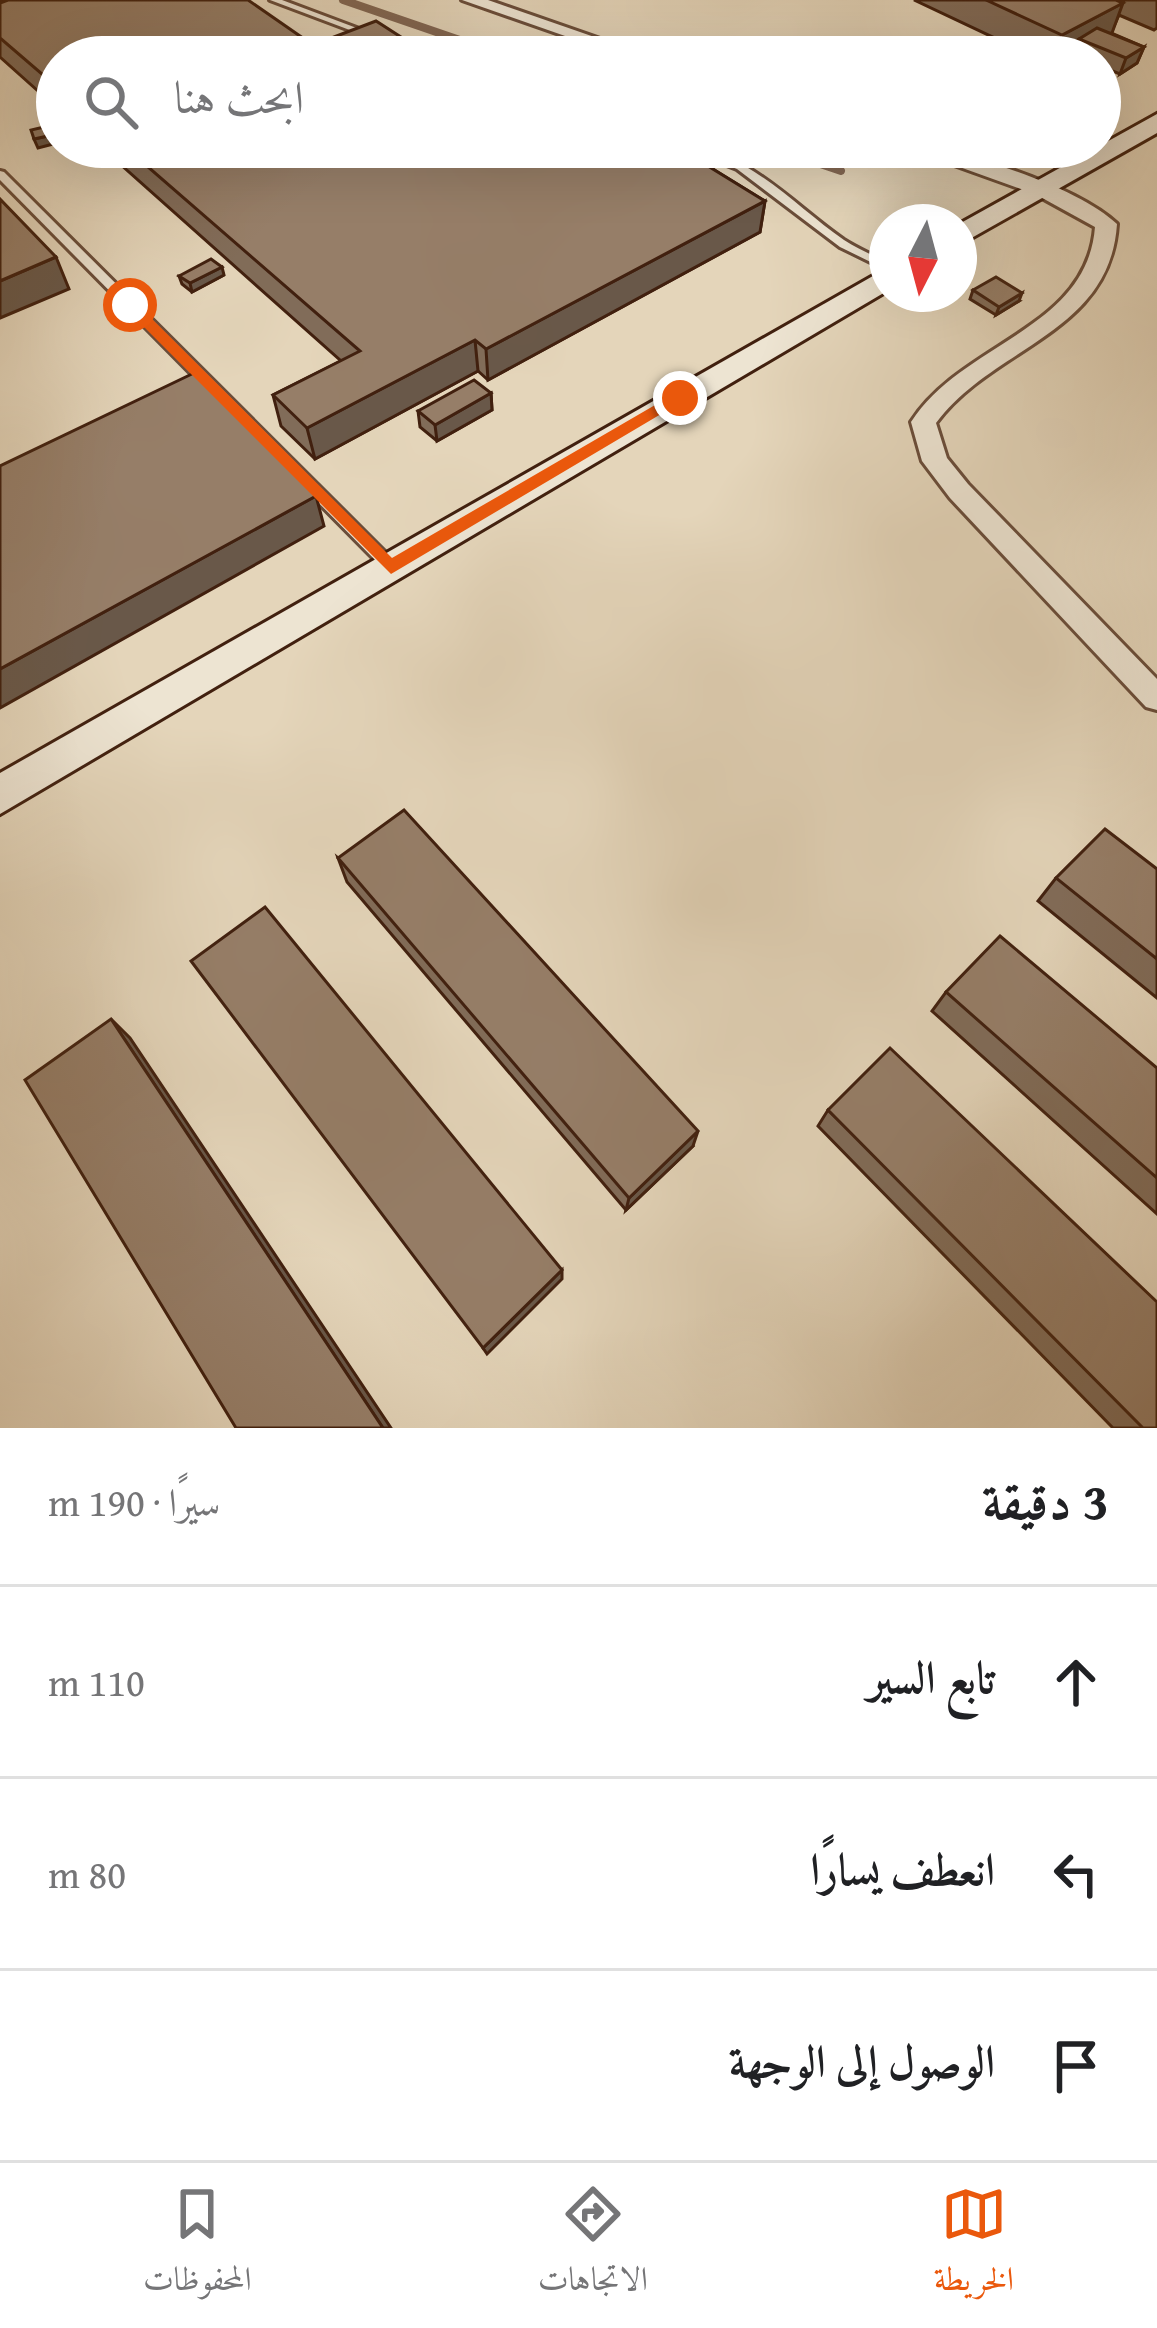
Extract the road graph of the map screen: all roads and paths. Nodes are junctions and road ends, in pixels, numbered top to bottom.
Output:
1 (274, 0) edge
2 (471, 0) edge
3 (374, 36) edge
4 (580, 36) edge
5 (1157, 122) edge
6 (1121, 143) edge
7 (742, 168) edge
8 (977, 168) edge
9 (1079, 168) edge
10 (0, 174) edge
11 (1042, 190) junction
12 (977, 226) edge
13 (869, 258) edge
14 (869, 288) edge
15 (391, 567) junction
16 (1157, 698) edge
17 (0, 795) edge

1 - 3 lane
2 - 4 street
5 - 6 street
7 - 13 lane
8 - 11 street
9 - 11 street
10 - 15 lane
11 - 12 street
11 - 16 street
14 - 15 street
15 - 17 street

